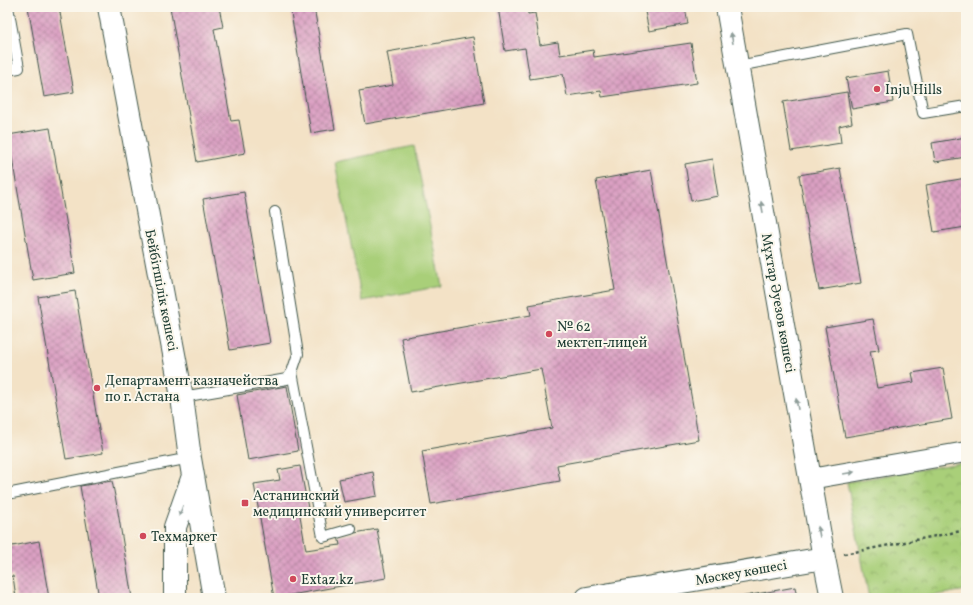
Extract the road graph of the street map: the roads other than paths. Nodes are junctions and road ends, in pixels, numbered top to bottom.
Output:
1 (8, 7) edge
2 (109, 7) edge
3 (727, 7) edge
4 (738, 66) junction
5 (7, 70) edge
6 (966, 106) edge
7 (275, 212) dead end
8 (292, 372) junction
9 (182, 397) junction
10 (966, 452) edge
11 (192, 466) junction
12 (810, 479) junction
13 (7, 494) edge
14 (351, 529) dead end
15 (824, 558) junction
16 (175, 598) edge
17 (214, 598) edge
18 (587, 598) edge
19 (832, 598) edge

1 - 5 lane
2 - 9 street, Бейбітшілік көшесі
4 -> 3 street, Мұхтар Әуезов көшесі
4 - 6 lane
12 -> 4 street, Мұхтар Әуезов көшесі
7 - 8 lane
8 - 9 lane
8 - 14 lane
9 - 11 street, Бейбітшілік көшесі
12 -> 10 street
11 - 13 lane
11 -> 16 street
11 - 17 street, Бейбітшілік көшесі
15 -> 12 street, Мұхтар Әуезов көшесі
15 - 18 street, Мәскеу көшесі
15 - 19 street, Мұхтар Әуезов көшесі

